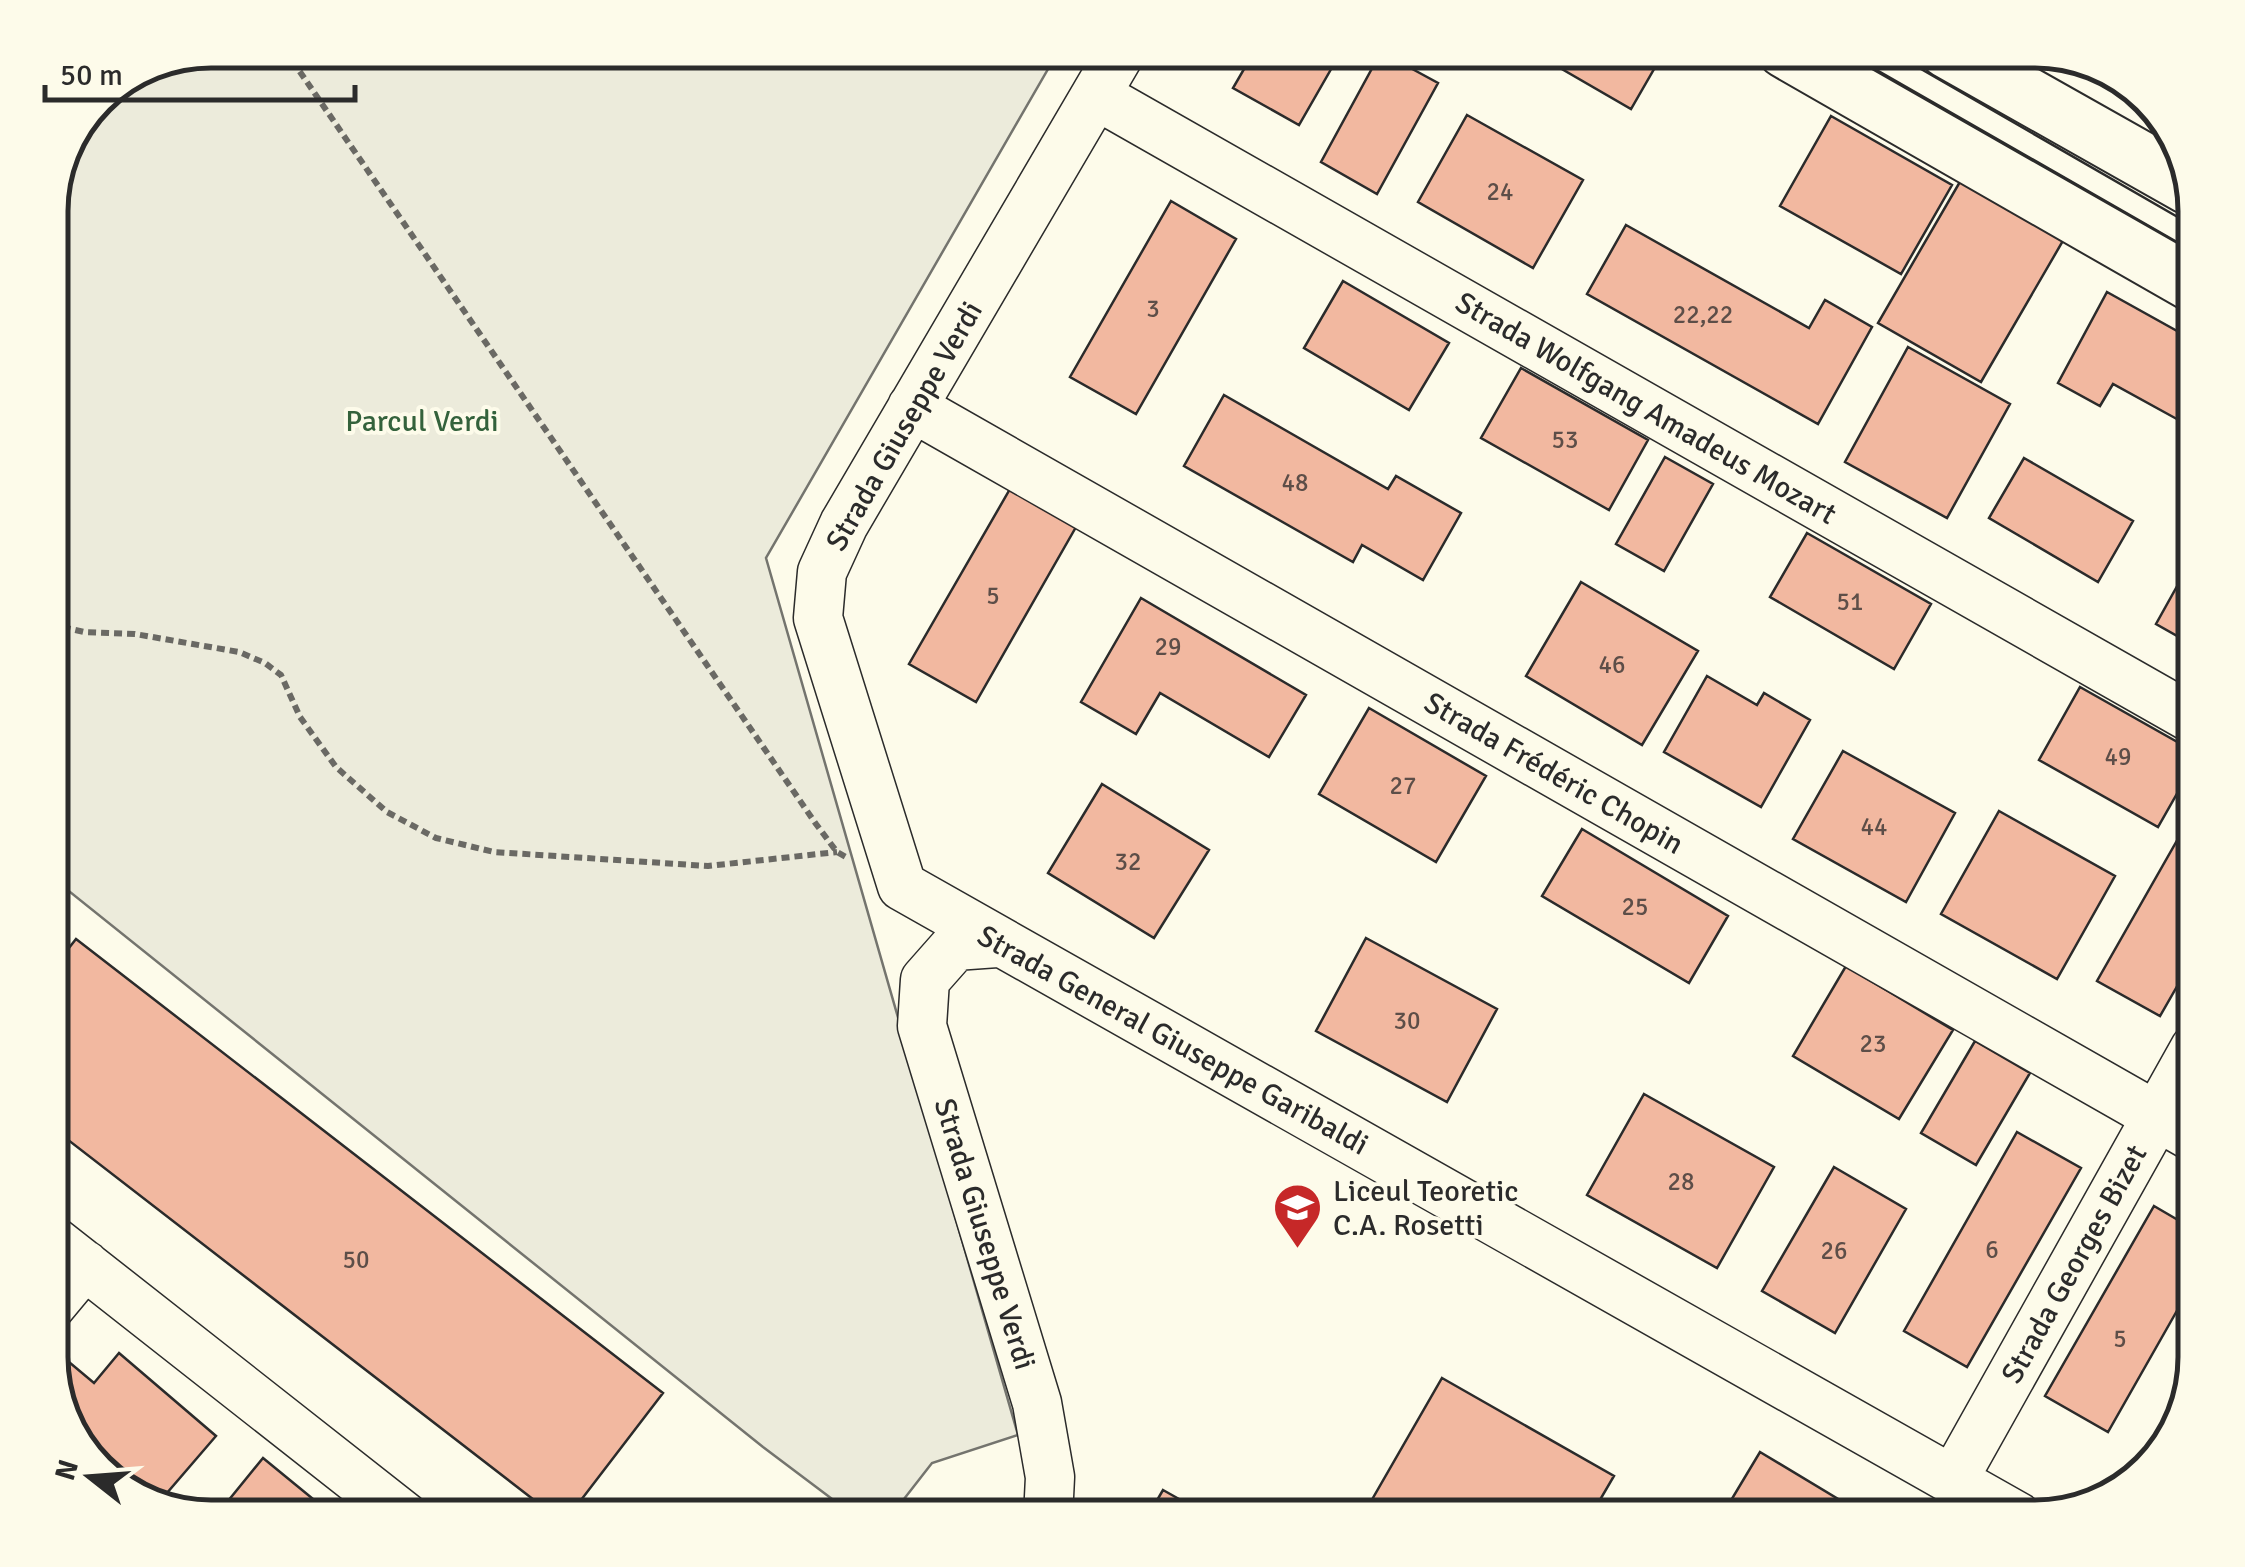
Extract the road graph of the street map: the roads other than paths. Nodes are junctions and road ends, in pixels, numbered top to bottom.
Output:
1 (1112, 68) edge
2 (1816, 68) edge
3 (1978, 68) edge
4 (1096, 95) junction
5 (2174, 178) edge
6 (2178, 275) edge
7 (912, 408) junction
8 (2178, 710) edge
9 (902, 886) joint
10 (997, 943) junction
11 (2176, 1128) edge
12 (68, 1251) edge
13 (1953, 1480) junction
14 (375, 1500) edge
15 (1049, 1500) edge
16 (1988, 1500) edge

1 - 4 street, Strada Giuseppe Verdi
2 - 6 main road
3 - 5 main road
4 - 7 street, Strada Giuseppe Verdi
4 - 8 street, Strada Wolfgang Amadeus Mozart
7 - 9 street, Strada Giuseppe Verdi
7 - 11 street, Strada Frédéric Chopin
9 - 10 street, Strada General Giuseppe Garibaldi
10 - 13 street, Strada General Giuseppe Garibaldi
10 - 15 street, Strada Giuseppe Verdi
11 - 13 street, Strada Georges Bizet
12 - 14 street
13 - 16 street, Strada General Giuseppe Garibaldi

